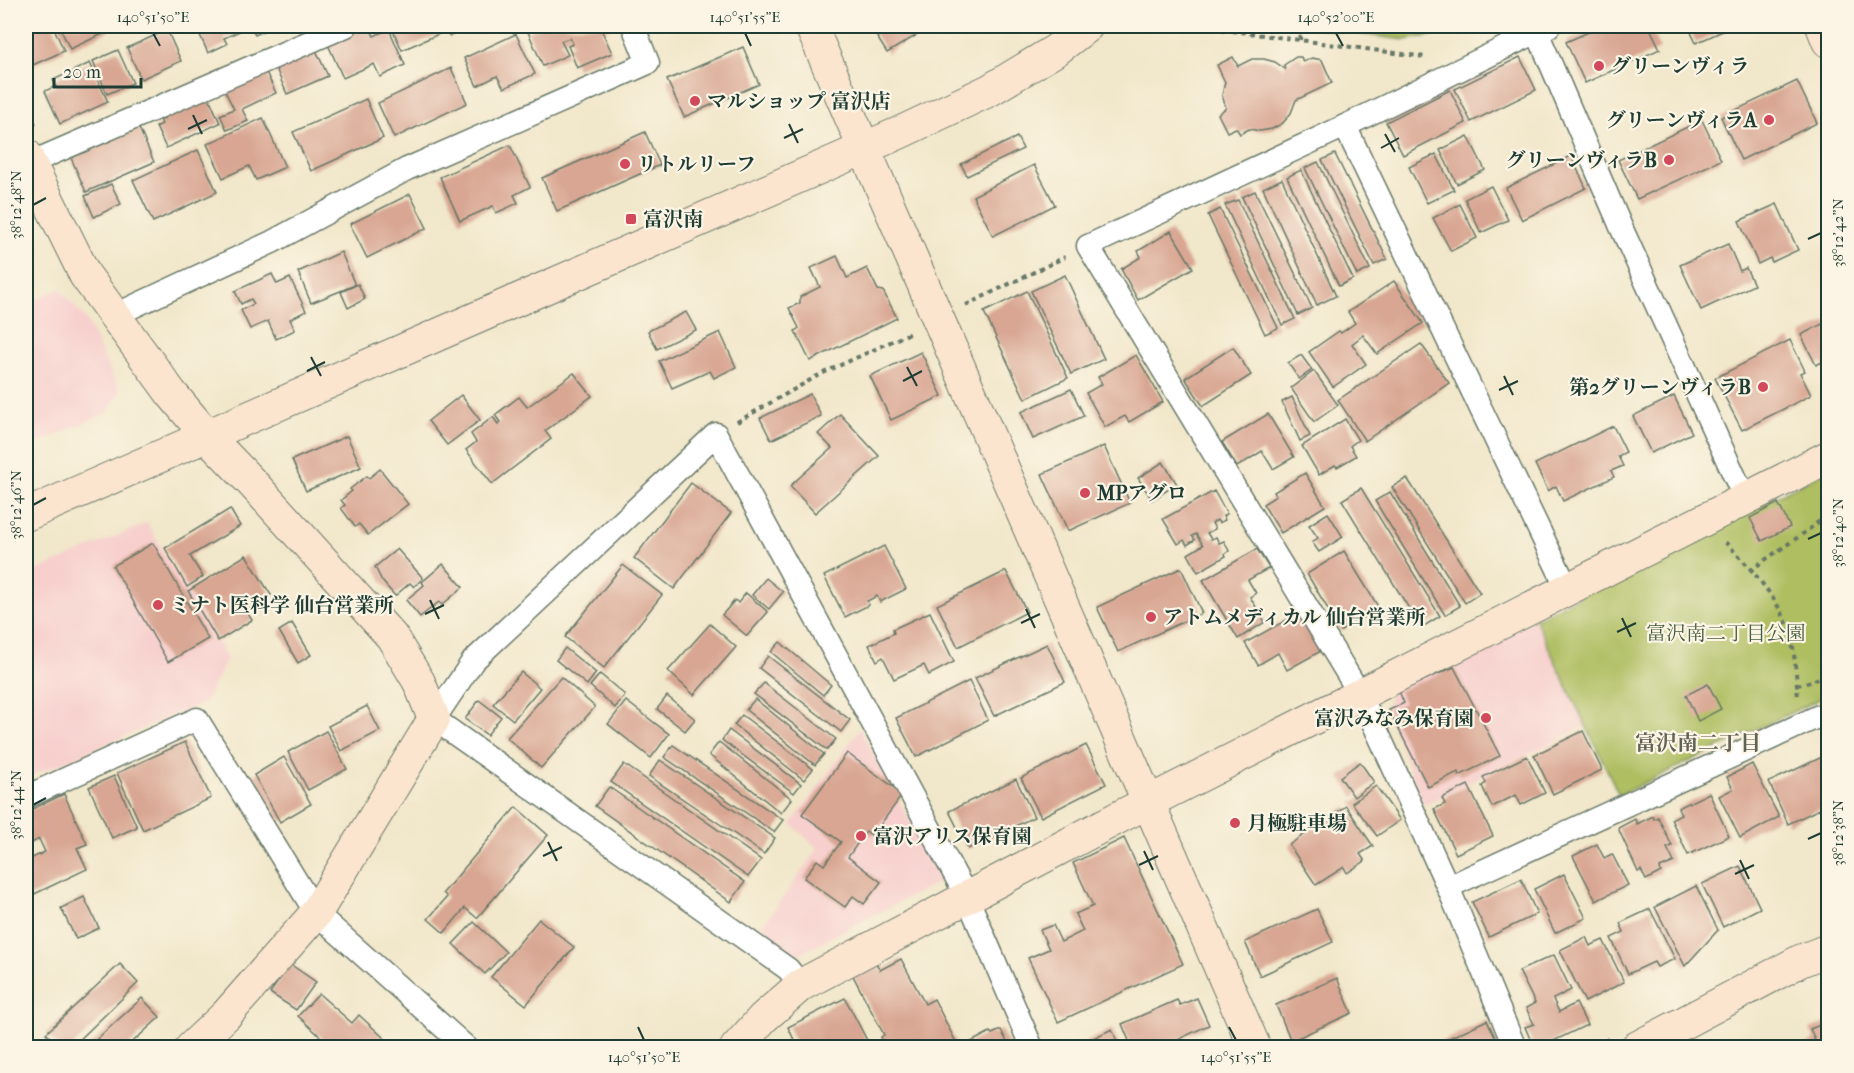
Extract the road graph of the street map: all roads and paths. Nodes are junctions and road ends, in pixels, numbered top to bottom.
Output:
1 (346, 26) edge
2 (633, 26) edge
3 (811, 26) edge
4 (1087, 26) edge
5 (1196, 26) edge
6 (1301, 26) edge
7 (1822, 26) edge
8 (1543, 28) edge
9 (1300, 40) junction
10 (1828, 41) edge
11 (1432, 57) dead end
12 (26, 105) edge
13 (1345, 126) junction
14 (865, 149) junction
15 (31, 150) edge
16 (1089, 246) junction
17 (960, 308) dead end
18 (115, 315) junction
19 (913, 331) dead end
20 (716, 434) junction
21 (207, 436) junction
22 (1828, 457) edge
23 (1745, 499) junction
24 (1828, 514) edge
25 (26, 515) edge
26 (1719, 537) dead end
27 (1750, 571) junction
28 (1567, 588) junction
29 (1828, 674) edge
30 (1797, 685) junction
31 (1361, 696) junction
32 (1798, 700) dead end
33 (1828, 712) edge
34 (434, 719) junction
35 (26, 797) edge
36 (1149, 802) junction
37 (1448, 887) junction
38 (967, 897) junction
39 (316, 913) junction
40 (1828, 950) edge
41 (801, 985) junction
42 (191, 1047) edge
43 (467, 1047) edge
44 (736, 1047) edge
45 (1032, 1047) edge
46 (1255, 1047) edge
47 (1515, 1047) edge
48 (1636, 1047) edge

1 - 15 street
2 - 18 street
3 - 14 street
4 - 14 street
5 - 9 path
6 - 9 path
7 - 10 street
8 - 13 street
8 - 23 street
9 - 11 path
12 - 15 path
13 - 16 street
13 - 28 street
14 - 21 street
14 - 36 street
15 - 18 street
16 - 17 path
16 - 31 street
18 - 21 street
19 - 20 path
20 - 34 street
20 - 38 street
21 - 25 street
21 - 34 street
22 - 23 street
23 - 28 street
24 - 27 path
26 - 27 path
27 - 30 path
28 - 31 street
29 - 30 path
30 - 32 path
31 - 36 street
31 - 37 street
33 - 37 street
34 - 39 street
34 - 41 street
35 - 39 street
36 - 38 street
36 - 46 street
37 - 47 street
38 - 41 street
38 - 45 street
39 - 42 street
39 - 43 street
40 - 48 street
41 - 44 street

